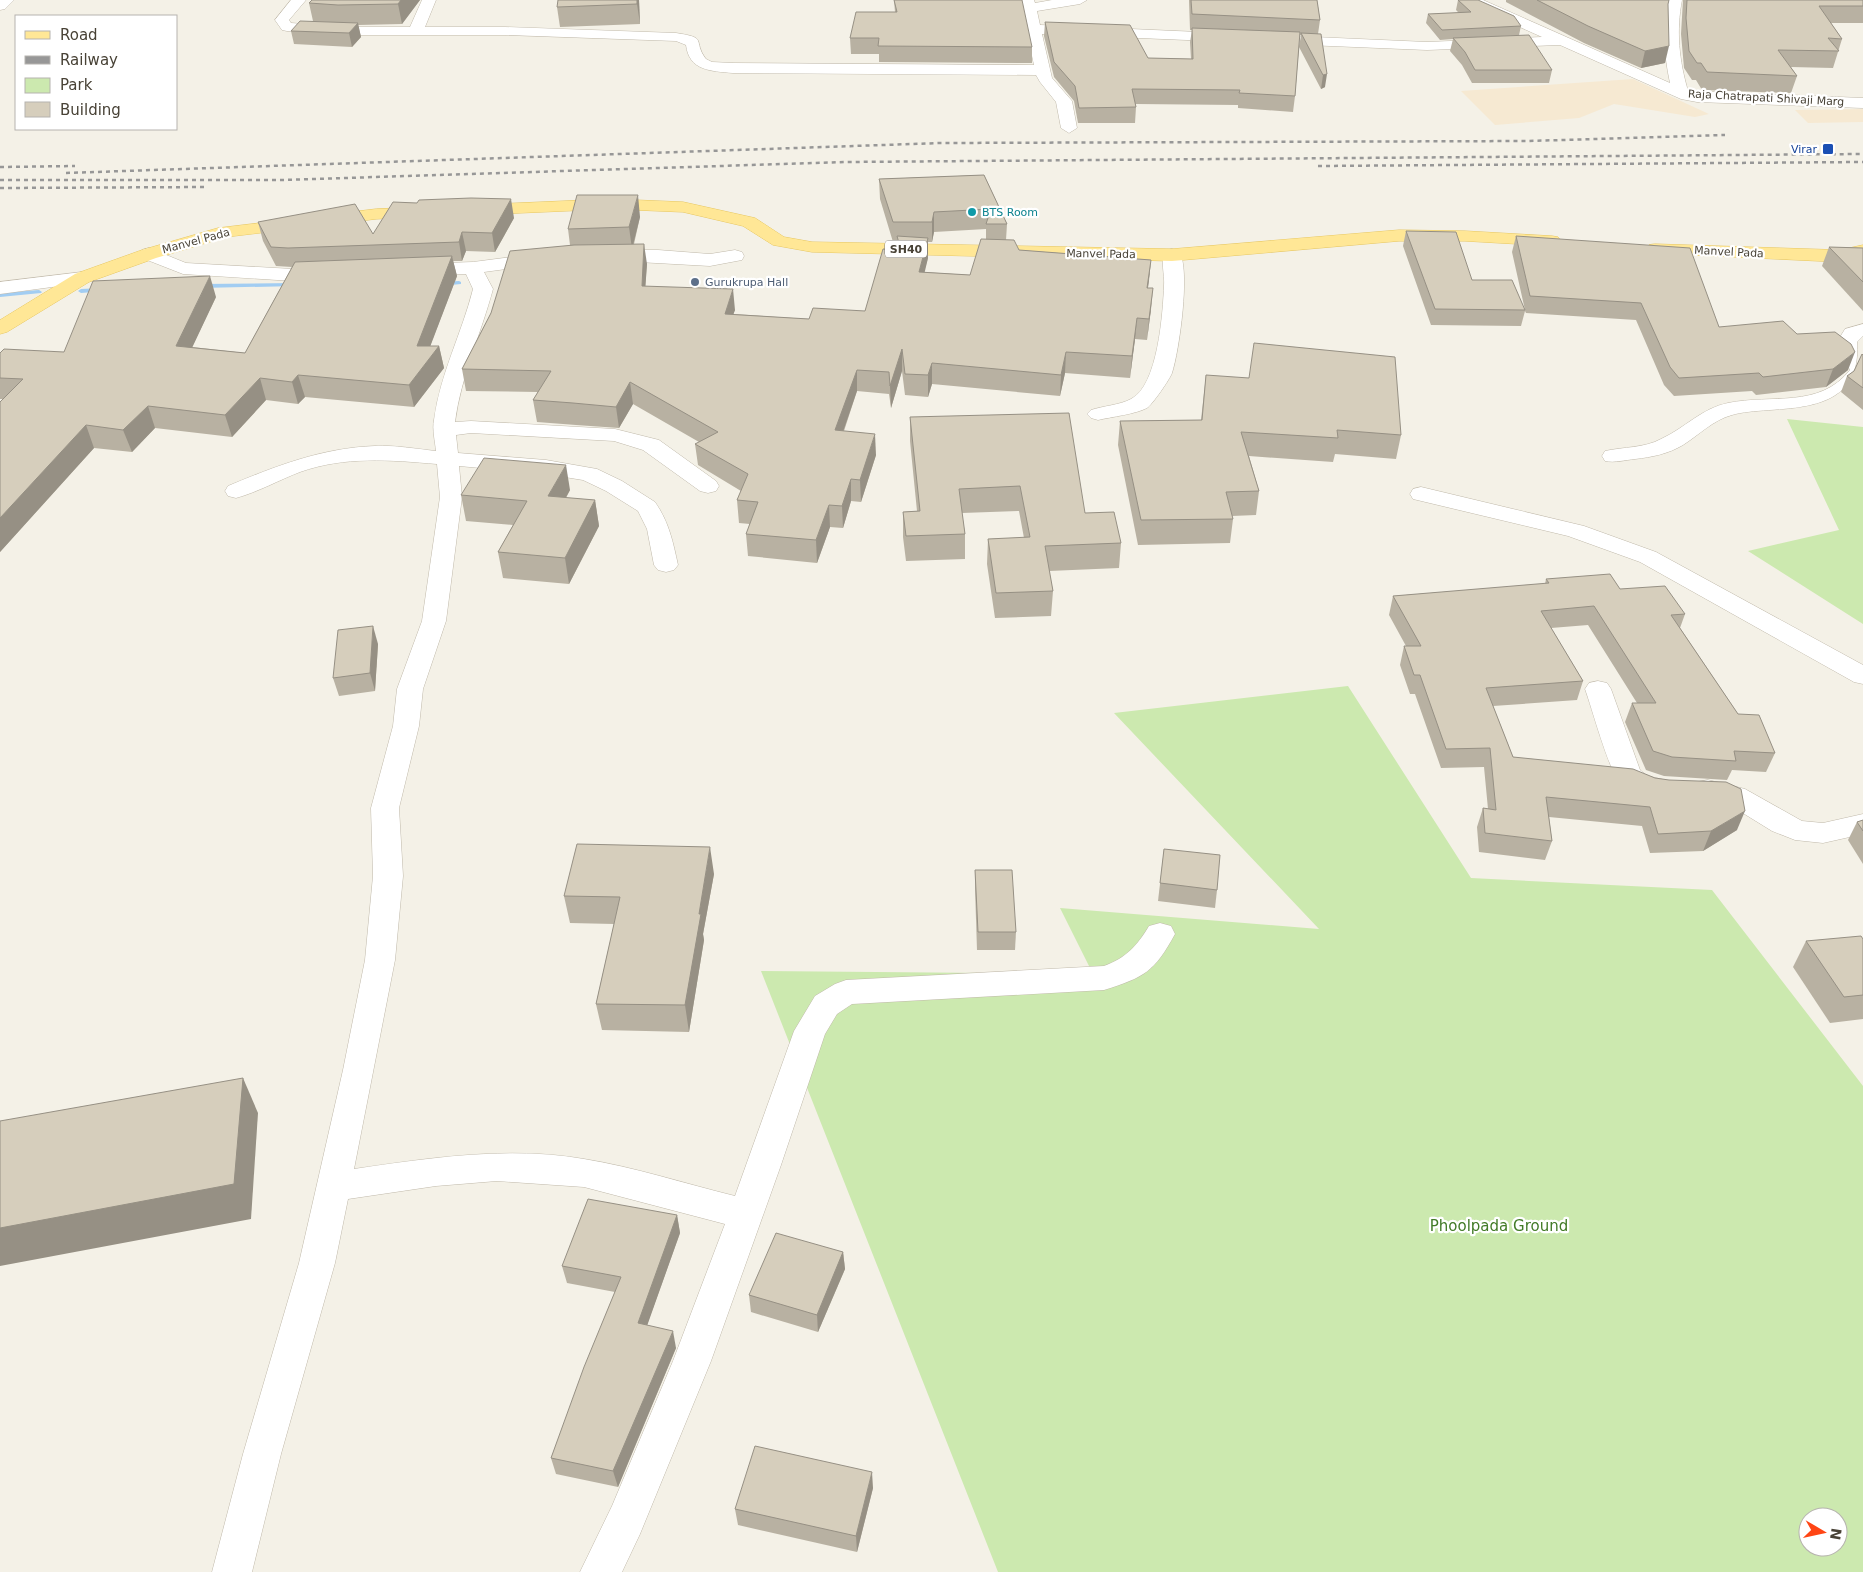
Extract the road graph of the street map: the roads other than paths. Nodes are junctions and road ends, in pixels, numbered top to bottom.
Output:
1 (7, 0) edge
2 (299, 0) edge
3 (429, 0) edge
4 (1080, 0) edge
5 (1471, 0) edge
6 (1675, 0) edge
7 (1028, 4) edge
8 (0, 6) edge
9 (1035, 29) junction
10 (416, 30) junction
11 (1560, 41) junction
12 (1043, 70) junction
13 (1681, 94) junction
14 (1863, 103) edge
15 (1069, 128) dead end
16 (1573, 242) edge
17 (1640, 248) edge
18 (1863, 251) edge
19 (149, 254) junction
20 (1172, 255) junction
21 (592, 256) edge
22 (735, 256) dead end
23 (564, 258) edge
24 (473, 268) junction
25 (403, 271) edge
26 (343, 273) edge
27 (82, 278) junction
28 (0, 288) edge
29 (0, 328) edge
30 (1863, 330) edge
31 (1098, 414) dead end
32 (444, 428) junction
33 (1613, 456) dead end
34 (446, 458) junction
35 (708, 486) dead end
36 (236, 491) dead end
37 (1421, 494) dead end
38 (666, 565) dead end
39 (1863, 676) edge
40 (1598, 689) dead end
41 (1863, 824) edge
42 (1160, 934) dead end
43 (333, 1187) junction
44 (746, 1214) junction
45 (232, 1572) edge
46 (600, 1572) edge

1 - 8 street
2 - 10 street
3 - 10 street
4 - 7 street
5 - 11 street, Raja Chatrapati Shivaji Marg
6 - 13 street
7 - 9 street
9 - 11 street
9 - 12 street
10 - 12 street
11 - 13 street, Raja Chatrapati Shivaji Marg
12 - 15 street
13 - 14 street, Raja Chatrapati Shivaji Marg
16 - 20 main road, Manvel Pada / SH40
17 - 18 main road, Manvel Pada
19 - 20 main road, Manvel Pada / SH40
19 - 26 street
19 - 27 main road, Manvel Pada / SH40
20 - 31 street
21 - 22 street
23 - 24 street
24 - 25 street
24 - 32 street
27 - 28 street
27 - 29 main road, Manvel Pada / SH40
30 - 33 street
32 - 34 street
32 - 35 street
34 - 36 street
34 - 38 street
34 - 43 street
37 - 39 street
40 - 41 street
42 - 44 street
43 - 44 street
43 - 45 street
44 - 46 street

